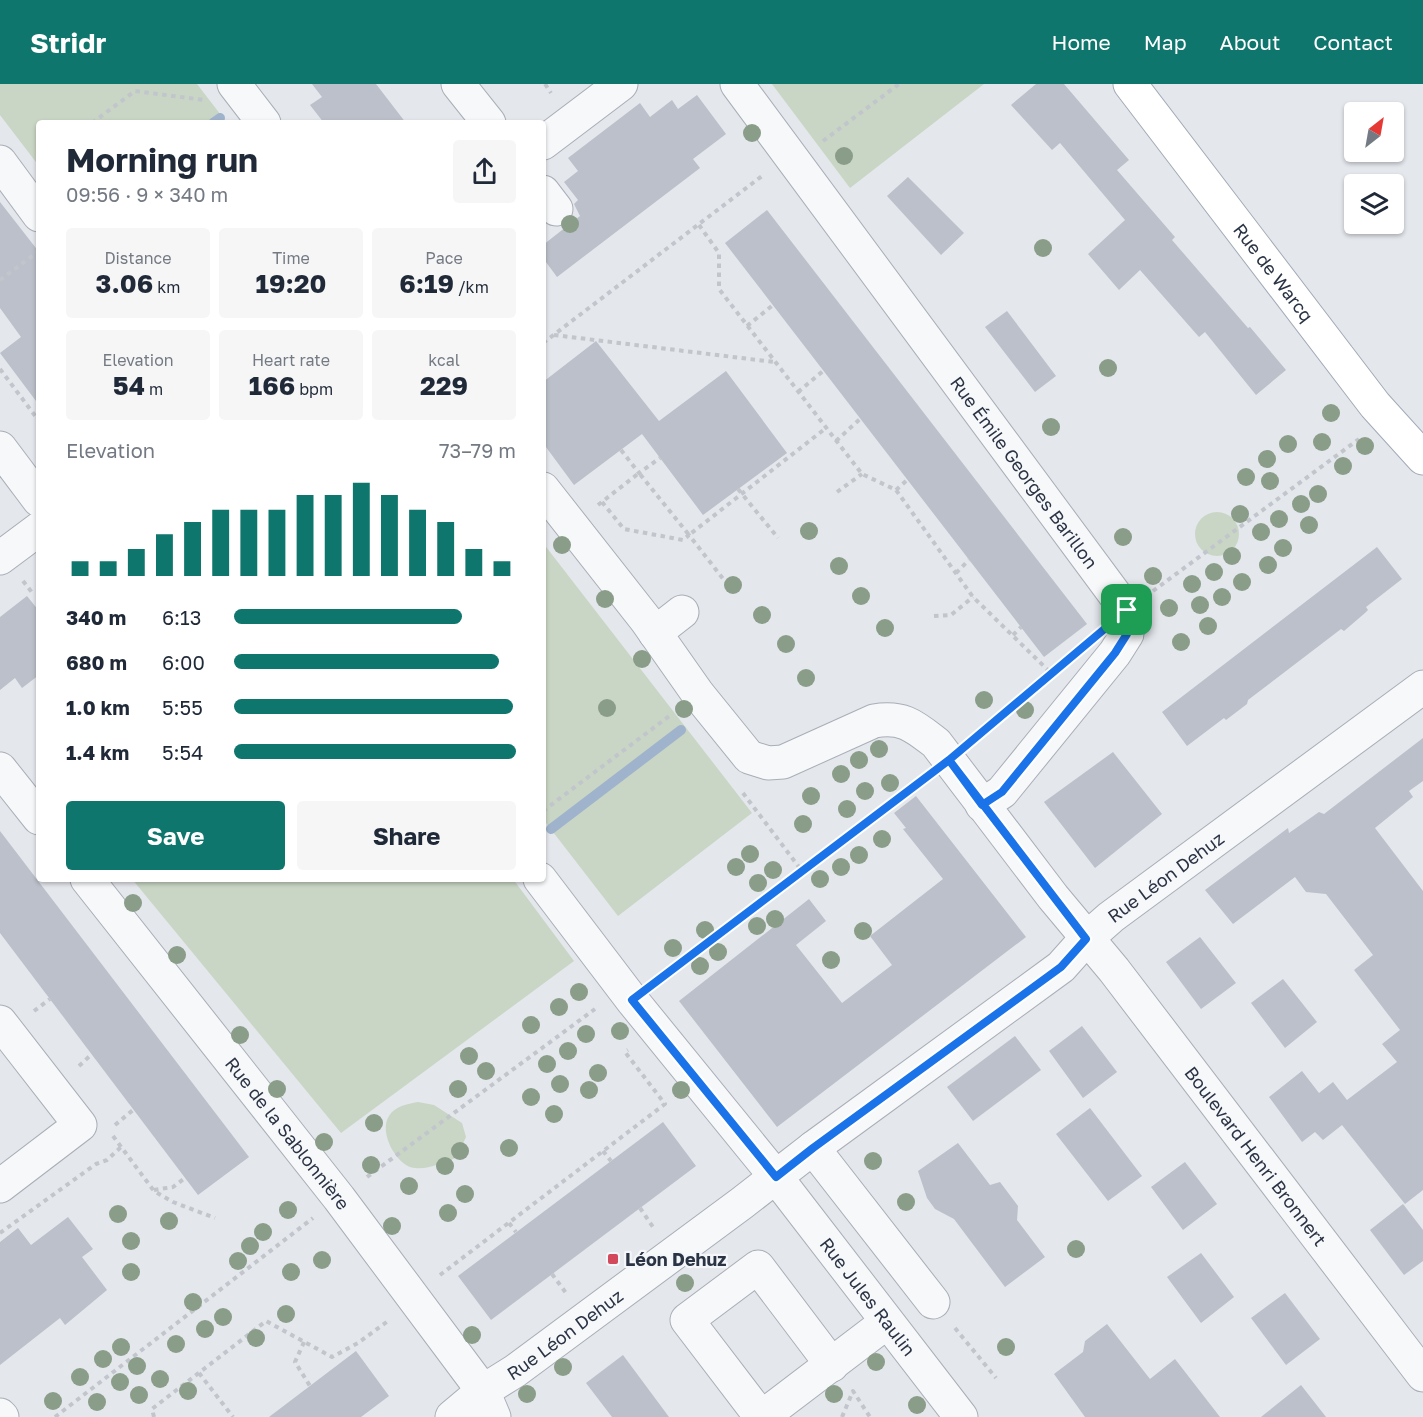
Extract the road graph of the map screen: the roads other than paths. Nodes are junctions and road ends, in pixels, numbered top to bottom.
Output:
1 (458, 84) edge
2 (621, 84) edge
3 (736, 84) edge
4 (1130, 84) edge
5 (223, 93) edge
6 (260, 120) edge
7 (487, 120) edge
8 (546, 141) edge
9 (0, 162) edge
10 (36, 211) edge
11 (0, 448) edge
12 (1423, 458) edge
13 (546, 493) edge
14 (36, 496) edge
15 (36, 531) edge
16 (0, 558) edge
17 (682, 612) dead end
18 (655, 633) junction
19 (1423, 687) edge
20 (0, 769) edge
21 (982, 805) junction
22 (36, 814) edge
23 (89, 882) edge
24 (542, 882) edge
25 (1086, 939) junction
26 (6, 1043) edge
27 (813, 1148) junction
28 (776, 1177) junction
29 (0, 1186) edge
30 (933, 1302) road end
31 (887, 1322) junction
32 (832, 1365) junction
33 (1423, 1376) edge
34 (488, 1404) edge
35 (452, 1417) edge
36 (762, 1417) edge
37 (961, 1417) edge

1 - 7 street
2 - 8 street
3 - 21 street, Rue Émile Georges Barillon
4 - 12 main road, Rue de Warcq
5 - 6 street
9 - 10 street
11 - 14 street
13 - 18 street
15 - 16 street
17 - 18 street
18 - 21 street
19 - 25 street, Rue Léon Dehuz
20 - 22 street
21 - 25 street
23 - 34 street, Rue de la Sablonnière
24 - 28 street, Rue Jules Raulin
25 - 27 street, Rue Léon Dehuz
25 - 33 street, Boulevard Henri Bronnert
26 - 29 street
27 - 28 street, Rue Léon Dehuz
27 - 30 street
28 - 31 street, Rue Jules Raulin
28 - 34 street, Rue Léon Dehuz
31 - 32 street
31 - 37 street, Rue Jules Raulin
32 - 36 street
32 - 36 street
34 - 35 street, Rue Léon Dehuz

